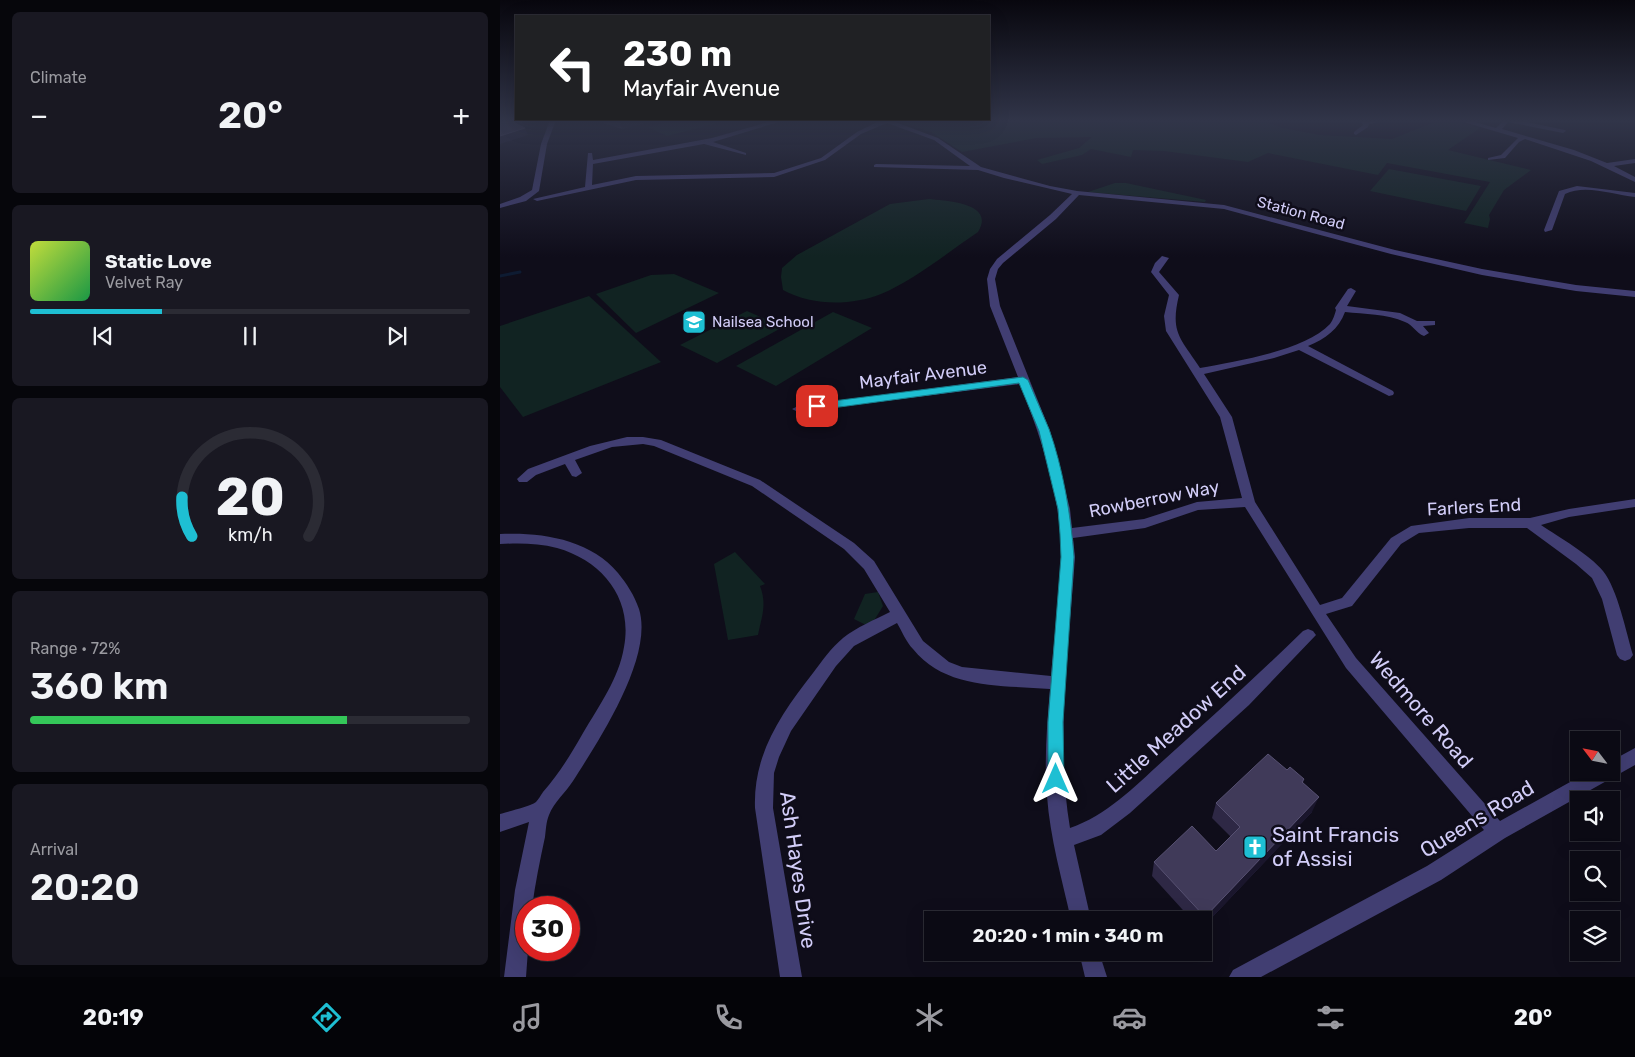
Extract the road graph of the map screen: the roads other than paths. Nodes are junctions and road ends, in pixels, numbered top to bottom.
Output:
1 (540, 166) edge
2 (589, 166) edge
3 (807, 166) edge
4 (876, 166) dead end
5 (975, 166) edge
6 (1607, 166) edge
7 (979, 168) junction
8 (1635, 180) edge
9 (590, 187) junction
10 (1077, 193) junction
11 (1635, 196) edge
12 (537, 199) dead end
13 (500, 206) edge
14 (1548, 230) dead end
15 (1160, 259) dead end
16 (1350, 291) dead end
17 (1635, 294) edge
18 (1340, 308) junction
19 (1432, 323) dead end
20 (1416, 324) junction
21 (1424, 332) dead end
22 (1300, 346) junction
23 (1198, 372) junction
24 (1023, 380) junction
25 (1389, 393) dead end
26 (798, 409) dead end
27 (569, 459) junction
28 (576, 473) dead end
29 (523, 479) dead end
30 (1249, 502) junction
31 (1635, 503) edge
32 (1530, 523) junction
33 (1066, 534) junction
34 (500, 538) edge
35 (1318, 611) junction
36 (899, 615) junction
37 (1308, 635) dead end
38 (1627, 646) edge
39 (1058, 683) junction
40 (1635, 756) edge
41 (1620, 765) edge
42 (1590, 781) edge
43 (543, 808) junction
44 (500, 823) edge
45 (1498, 832) junction
46 (1063, 840) junction
47 (1079, 911) edge
48 (1092, 961) edge
49 (515, 977) edge
50 (791, 977) edge
51 (1096, 977) edge
52 (1240, 977) edge

1 - 13 street
2 - 9 street
3 - 9 street, Station Road
4 - 7 street
5 - 7 street, Station Road
6 - 8 street
7 - 10 street, Station Road
9 - 12 street, Station Road
10 - 17 street, Station Road
10 - 24 street
11 - 14 street
15 - 23 street, Wedmore Road
16 - 18 street
18 - 20 street
18 - 22 street
19 - 20 street
20 - 21 street
22 - 23 street
22 - 25 street
23 - 30 street, Wedmore Road
24 - 26 street, Mayfair Avenue
24 - 33 street
27 - 28 street
27 - 29 street
27 - 36 street
30 - 33 street, Rowberrow Way
30 - 35 street, Wedmore Road
31 - 32 street, Farlers End
32 - 35 street, Farlers End
32 - 38 street
33 - 39 street
34 - 43 street
35 - 45 street, Wedmore Road
36 - 39 street
36 - 50 street, Ash Hayes Drive
37 - 46 street, Little Meadow End
39 - 46 street
40 - 41 street
42 - 45 street, Queens Road
43 - 44 street
43 - 49 street
45 - 52 street, Queens Road
46 - 47 street
48 - 51 street

